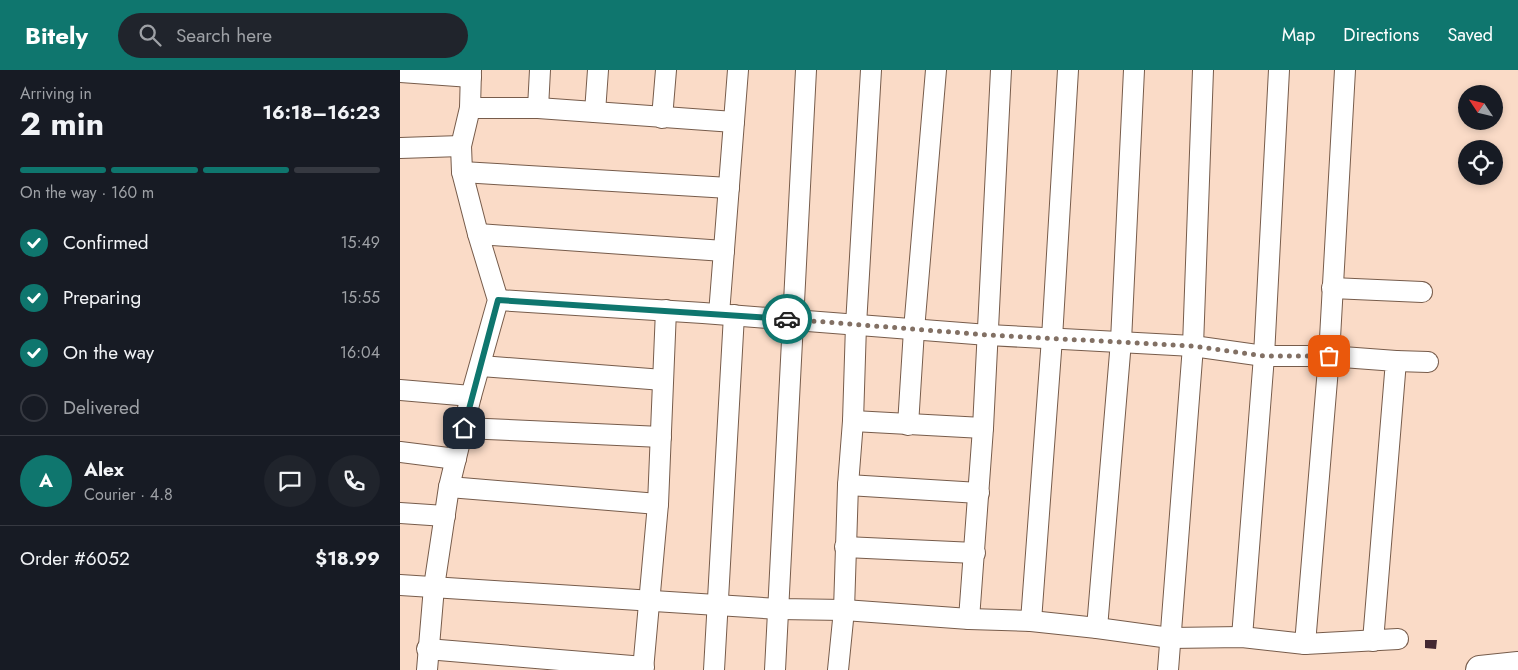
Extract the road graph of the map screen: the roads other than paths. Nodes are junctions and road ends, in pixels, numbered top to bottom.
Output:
1 (540, 70) edge
2 (598, 70) edge
3 (666, 70) edge
4 (738, 70) edge
5 (806, 70) edge
6 (871, 70) edge
7 (936, 70) edge
8 (1001, 70) edge
9 (1068, 70) edge
10 (1134, 70) edge
11 (1203, 70) edge
12 (1279, 70) edge
13 (1346, 70) edge
14 (400, 72) edge
15 (471, 73) edge
16 (470, 108) junction
17 (538, 108) junction
18 (595, 112) junction
19 (662, 118) junction
20 (734, 122) junction
21 (461, 146) junction
22 (400, 148) edge
23 (462, 172) junction
24 (729, 188) junction
25 (478, 234) junction
26 (724, 251) junction
27 (1332, 288) junction
28 (1422, 292) dead end
29 (498, 300) junction
30 (666, 310) junction
31 (727, 314) junction
32 (794, 319) junction
33 (856, 325) junction
34 (914, 330) junction
35 (988, 335) junction
36 (1052, 338) junction
37 (1121, 341) junction
38 (1193, 346) junction
39 (1264, 356) junction
40 (1329, 356) junction
41 (1396, 360) junction
42 (1428, 362) dead end
43 (481, 366) junction
44 (663, 380) junction
45 (400, 390) edge
46 (471, 396) junction
47 (853, 421) junction
48 (908, 425) junction
49 (464, 428) junction
50 (983, 428) junction
51 (661, 437) junction
52 (400, 452) edge
53 (456, 459) junction
54 (848, 485) junction
55 (449, 487) junction
56 (979, 493) junction
57 (658, 504) junction
58 (400, 513) edge
59 (445, 516) junction
60 (845, 547) junction
61 (975, 553) junction
62 (400, 585) edge
63 (434, 587) junction
64 (650, 600) junction
65 (717, 604) junction
66 (779, 609) junction
67 (844, 610) junction
68 (969, 619) junction
69 (1031, 621) junction
70 (1097, 628) junction
71 (1242, 637) junction
72 (1170, 638) junction
73 (1398, 639) dead end
74 (1373, 641) junction
75 (1305, 644) junction
76 (427, 649) junction
77 (1518, 666) edge
78 (643, 669) edge
79 (427, 670) edge
80 (714, 670) edge
81 (775, 670) edge
82 (838, 670) edge
83 (1168, 670) edge
84 (1480, 670) edge

1 - 17 street
2 - 18 street
3 - 19 street
4 - 20 street
5 - 32 street
6 - 33 street
7 - 34 street
8 - 35 street
9 - 36 street
10 - 37 street
11 - 38 street
12 - 39 street
13 - 27 street
14 - 15 street
15 - 16 street
16 - 17 street
16 - 21 street
17 - 18 street
18 - 19 street
19 - 20 street
20 - 24 street
21 - 22 street
21 - 23 street
23 - 24 street
23 - 25 street
24 - 26 street
25 - 26 street
25 - 29 street
26 - 31 street
27 - 28 street
27 - 40 street
29 - 30 street
29 - 43 street
30 - 31 street
30 - 44 street
31 - 32 street
31 - 65 street
32 - 33 street
32 - 66 street
33 - 34 street
33 - 47 street
34 - 35 street
34 - 48 street
35 - 36 street
35 - 50 street
36 - 37 street
36 - 69 street
37 - 38 street
37 - 70 street
38 - 39 street
38 - 72 street
39 - 40 street
39 - 71 street
40 - 41 street
40 - 75 street
41 - 42 street
41 - 74 street
43 - 44 street
43 - 46 street
44 - 51 street
45 - 46 street
46 - 49 street
47 - 48 street
47 - 54 street
48 - 50 street
49 - 51 street
49 - 53 street
50 - 56 street
51 - 57 street
52 - 53 street
53 - 55 street
54 - 56 street
54 - 60 street
55 - 57 street
55 - 59 street
56 - 61 street
57 - 64 street
58 - 59 street
59 - 63 street
60 - 61 street
60 - 67 street
61 - 68 street
62 - 63 street
63 - 64 street
63 - 76 street
64 - 65 street
64 - 78 street
65 - 66 street
65 - 80 street
66 - 67 street
66 - 81 street
67 - 68 street
67 - 82 street
68 - 69 street
69 - 70 street
70 - 72 street
71 - 72 street
71 - 75 street
72 - 83 street
73 - 74 street
74 - 75 street
76 - 78 street
76 - 79 street
77 - 84 main road

